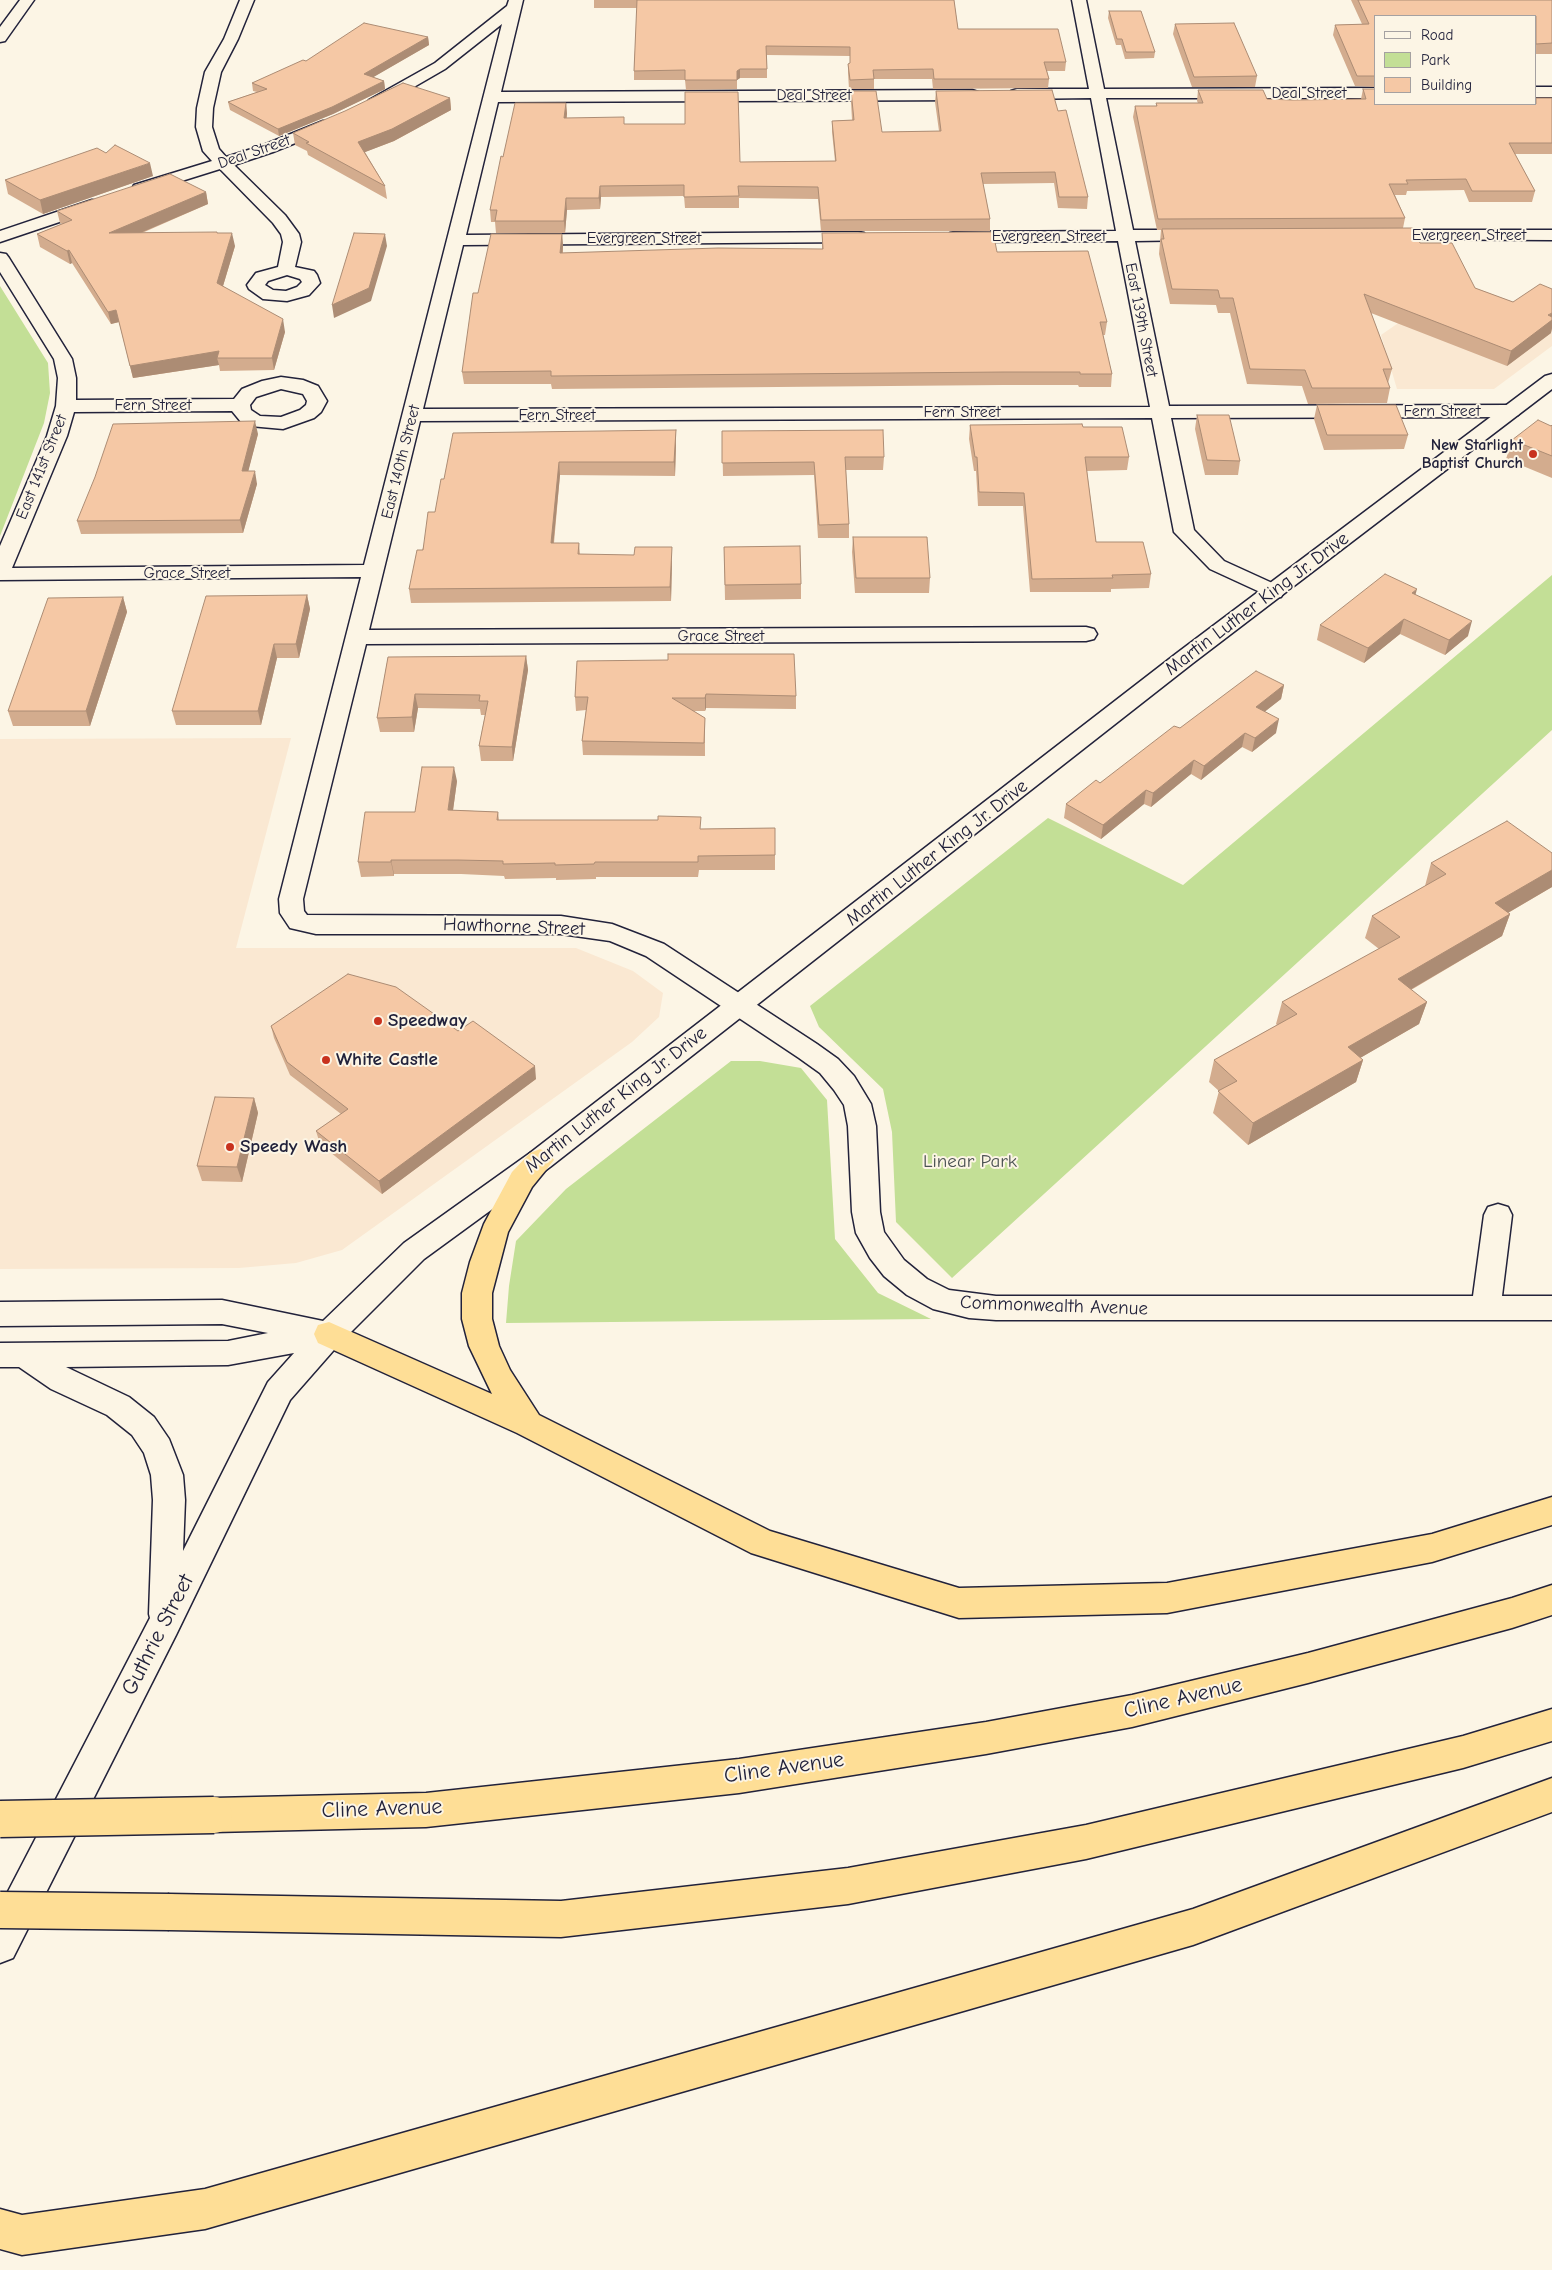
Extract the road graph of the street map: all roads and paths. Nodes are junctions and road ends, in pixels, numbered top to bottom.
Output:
1 (27, 0) edge
2 (247, 0) edge
3 (1079, 0) edge
4 (515, 4) edge
5 (0, 38) edge
6 (1537, 92) edge
7 (1552, 92) edge
8 (1374, 93) edge
9 (1097, 94) junction
10 (492, 97) junction
11 (363, 109) edge
12 (340, 120) edge
13 (223, 163) junction
14 (126, 193) edge
15 (108, 199) edge
16 (1213, 235) edge
17 (1360, 235) edge
18 (1552, 235) edge
19 (1124, 236) junction
20 (0, 237) edge
21 (875, 237) edge
22 (935, 237) edge
23 (456, 240) junction
24 (0, 258) edge
25 (286, 270) dead end
26 (1552, 380) edge
27 (240, 405) dead end
28 (66, 406) junction
29 (1511, 410) junction
30 (1159, 411) junction
31 (412, 415) junction
32 (373, 571) junction
33 (0, 573) edge
34 (1273, 592) junction
35 (1086, 634) dead end
36 (357, 637) junction
37 (299, 922) joint
38 (739, 1006) junction
39 (540, 1160) junction
40 (1498, 1215) dead end
41 (1552, 1308) edge
42 (1486, 1309) junction
43 (0, 1314) edge
44 (329, 1334) junction
45 (12, 1355) edge
46 (528, 1424) junction
47 (1552, 1511) edge
48 (1552, 1600) edge
49 (164, 1624) junction
50 (1552, 1725) edge
51 (1552, 1795) edge
52 (0, 1819) edge
53 (0, 1910) edge
54 (0, 1945) edge
55 (0, 2229) edge

1 - 5 street
2 - 13 street
3 - 9 street, East 139th Street
4 - 10 street, East 140th Street
4 - 11 street
6 - 7 street
8 - 9 street, Deal Street
9 - 10 street, Deal Street
9 - 19 street, East 139th Street
10 - 23 street, East 140th Street
12 - 13 street, Deal Street
13 - 14 street, Deal Street
13 - 25 street
15 - 20 street
16 - 19 street, Evergreen Street
17 - 18 street, Evergreen Street
19 - 22 street, Evergreen Street
19 - 30 street, East 139th Street
21 - 23 street, Evergreen Street
23 - 31 street, East 140th Street
24 - 28 street, East 141st Street
26 - 29 street, Martin Luther King Jr. Drive
27 - 28 street, Fern Street
28 - 33 street, East 141st Street
29 - 30 street, Fern Street
29 - 34 street, Martin Luther King Jr. Drive
30 - 31 street, Fern Street
30 - 34 street, East 139th Street
31 - 32 street, East 140th Street
32 - 33 street, Grace Street
32 - 36 street, East 140th Street
34 - 38 street, Martin Luther King Jr. Drive
35 - 36 street, Grace Street
36 - 37 street, East 140th Street
37 - 38 street, Hawthorne Street
38 - 39 street, Martin Luther King Jr. Drive
38 - 42 street, Commonwealth Avenue
39 - 44 street, Martin Luther King Jr. Drive
39 - 46 highway
40 - 42 street
41 - 42 street, Commonwealth Avenue
43 - 44 street
44 - 45 street
44 - 46 highway
44 - 49 street, Guthrie Street
45 - 49 street
46 - 47 highway
48 - 52 highway, Cline Avenue, bridge
49 - 54 street, Guthrie Street
50 - 53 highway, bridge
51 - 55 highway

